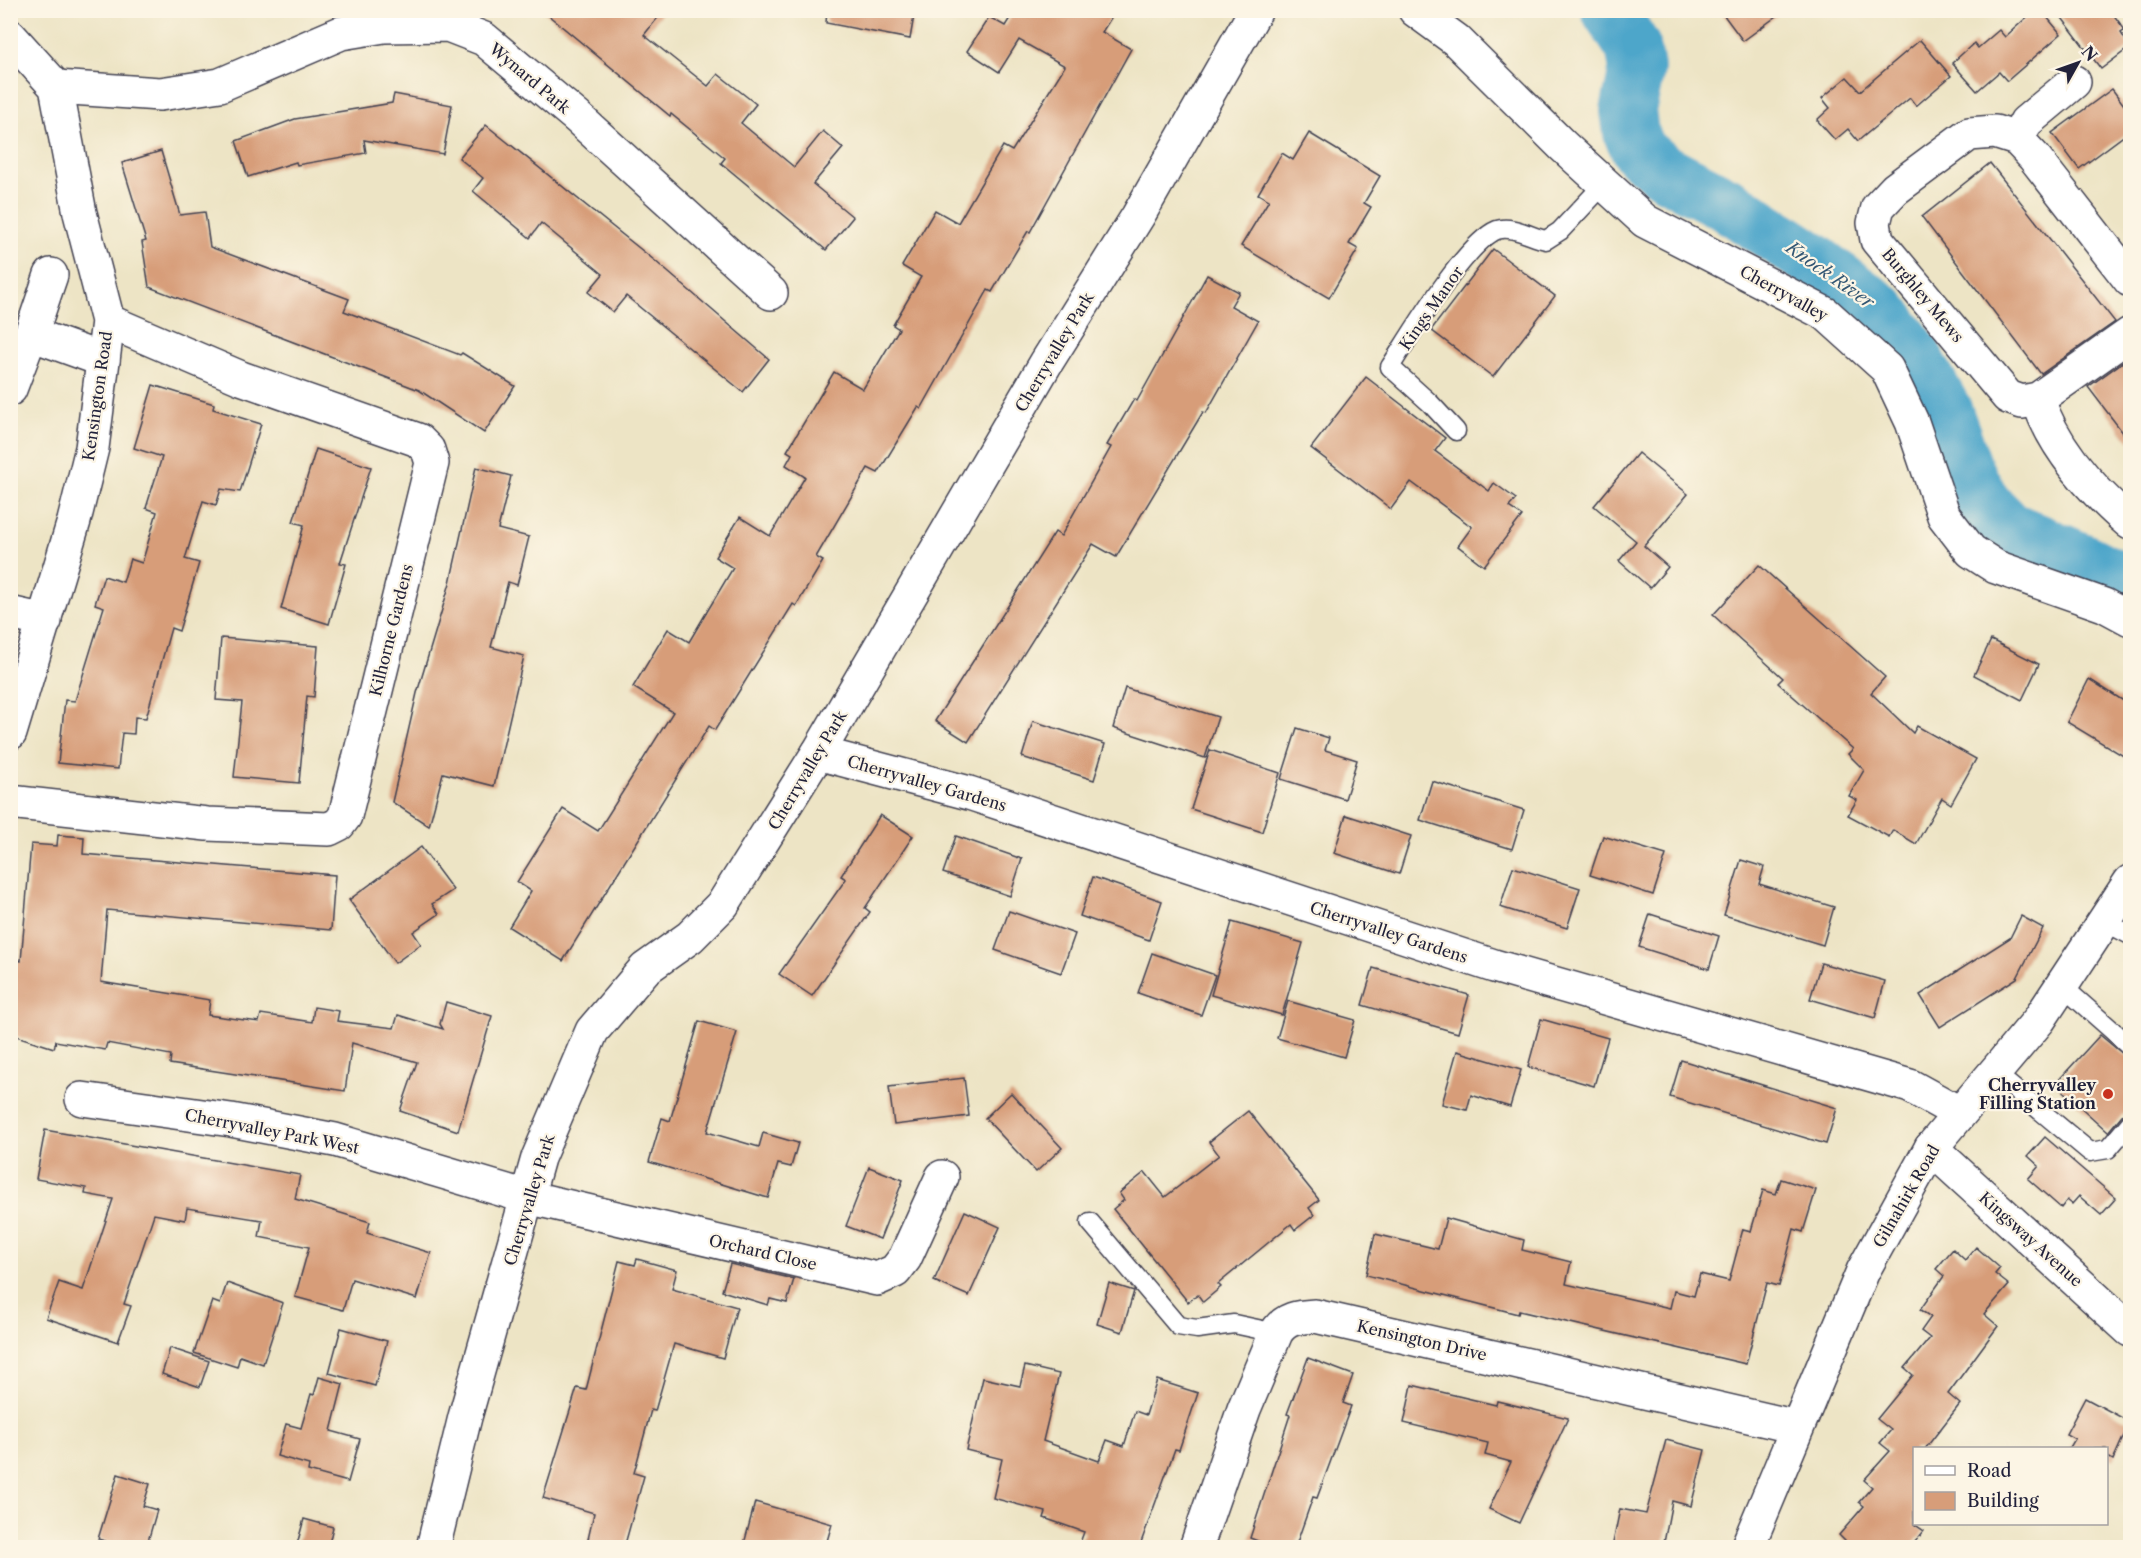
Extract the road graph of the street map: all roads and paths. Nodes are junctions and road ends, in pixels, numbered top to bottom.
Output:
1 (1257, 10) edge
2 (1415, 10) edge
3 (10, 36) edge
4 (2074, 82) dead end
5 (56, 87) junction
6 (2017, 140) junction
7 (1604, 184) junction
8 (51, 275) dead end
9 (2130, 280) edge
10 (771, 293) dead end
11 (108, 321) junction
12 (31, 334) junction
13 (2130, 334) edge
14 (103, 360) junction
15 (10, 389) edge
16 (2038, 399) junction
17 (1456, 431) dead end
18 (2130, 524) edge
19 (10, 613) edge
20 (2130, 619) edge
21 (45, 621) junction
22 (10, 733) edge
23 (818, 753) junction
24 (10, 802) edge
25 (2130, 882) edge
26 (2118, 928) edge
27 (2062, 986) junction
28 (2130, 1046) edge
29 (1995, 1072) junction
30 (82, 1099) dead end
31 (1959, 1113) junction
32 (2130, 1123) edge
33 (1931, 1148) junction
34 (942, 1177) dead end
35 (527, 1197) junction
36 (1090, 1222) dead end
37 (2130, 1330) edge
38 (1276, 1333) junction
39 (1797, 1427) junction
40 (433, 1548) edge
41 (1196, 1548) edge
42 (1747, 1548) edge

1 - 23 street, Cherryvalley Park
2 - 7 street, Cherryvalley
3 - 5 street
4 - 6 street
5 - 10 street, Wynard Park
5 - 11 street, Kensington Road
6 - 9 street
6 - 16 street, Burghley Mews
7 - 17 lane, Kings Manor
7 - 20 street, Cherryvalley
8 - 12 street
11 - 14 street, Kensington Road
11 - 24 street, Kilhorne Gardens
12 - 14 street
12 - 15 street
13 - 16 street
14 - 21 street, Kensington Road
16 - 18 street
19 - 21 street
21 - 22 street, Kensington Road
23 - 31 street, Cherryvalley Gardens
23 - 35 street, Cherryvalley Park
25 - 26 street, Gilnahirk Road
26 - 27 street, Gilnahirk Road
27 - 28 lane
27 - 29 street, Gilnahirk Road
29 - 31 street, Gilnahirk Road
29 - 32 lane
30 - 35 street, Cherryvalley Park West
31 - 33 street, Gilnahirk Road
33 - 37 street, Kingsway Avenue
33 - 39 street, Gilnahirk Road
34 - 35 street, Orchard Close
35 - 40 street, Cherryvalley Park
36 - 38 lane
38 - 39 street, Kensington Drive
38 - 41 street
39 - 42 street, Gilnahirk Road

